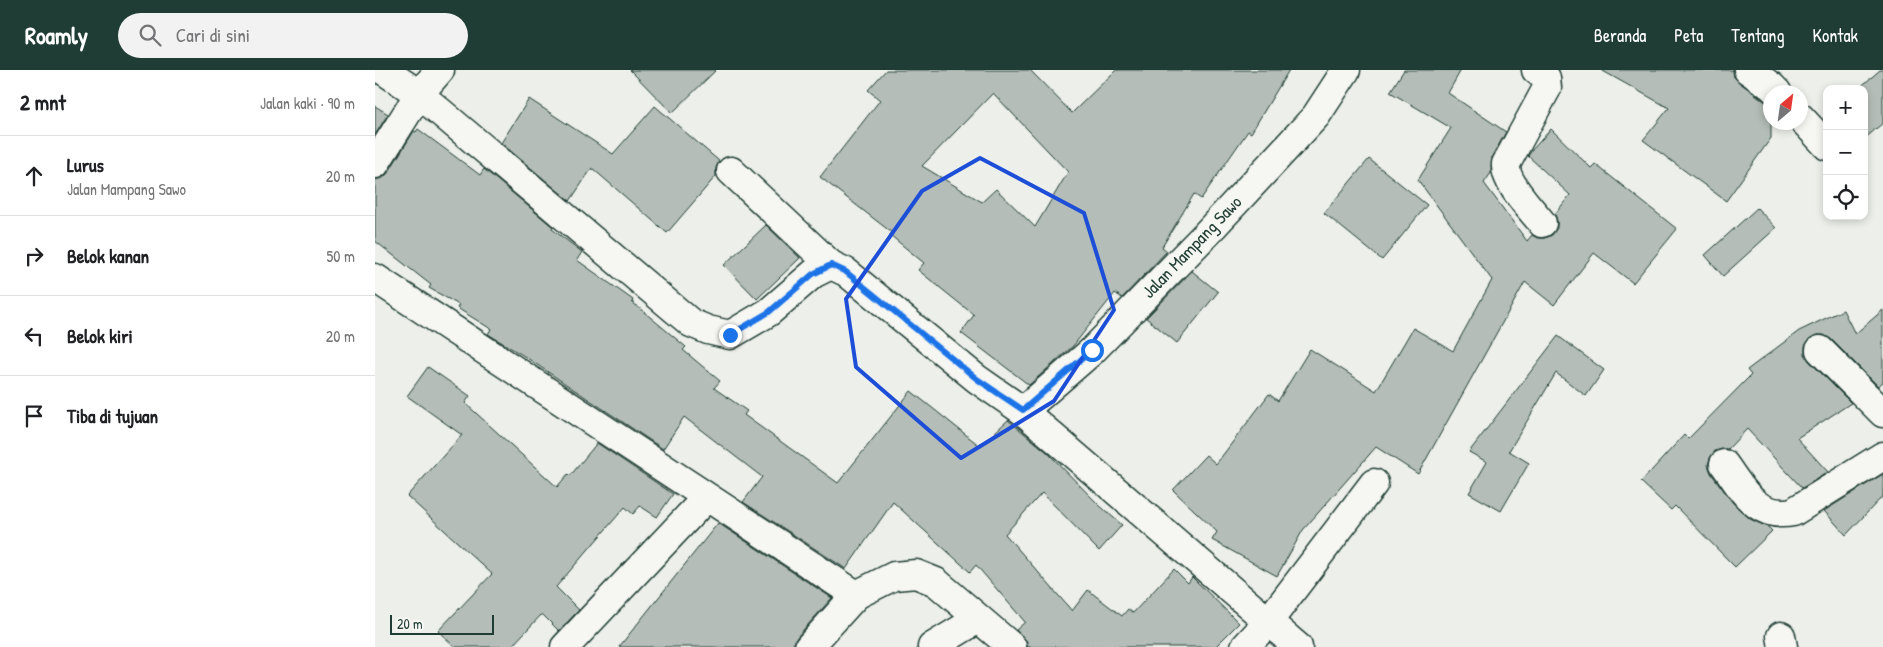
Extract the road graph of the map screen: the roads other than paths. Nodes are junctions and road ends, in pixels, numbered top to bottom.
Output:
1 (383, 70) edge
2 (440, 70) edge
3 (1346, 70) edge
4 (1536, 70) edge
5 (1748, 70) edge
6 (1777, 83) edge
7 (419, 94) junction
8 (1808, 126) edge
9 (1823, 142) edge
10 (375, 164) edge
11 (731, 171) dead end
12 (1542, 223) dead end
13 (831, 265) junction
14 (375, 278) edge
15 (1820, 350) dead end
16 (1023, 410) junction
17 (1883, 413) edge
18 (1883, 456) edge
19 (1724, 464) dead end
20 (1374, 483) dead end
21 (706, 498) junction
22 (856, 595) junction
23 (978, 619) junction
24 (1268, 622) junction
25 (565, 647) edge
26 (809, 647) edge
27 (932, 647) edge
28 (1012, 647) edge
29 (1245, 647) edge
30 (1298, 647) edge

1 - 7 street
2 - 7 street
3 - 16 street, Jalan Mampang Sawo
4 - 12 street
5 - 6 street
7 - 10 street
7 - 13 street
8 - 9 street
11 - 13 street
13 - 16 street
14 - 21 street
15 - 17 street
16 - 24 street
18 - 19 street
20 - 24 street
21 - 22 street
21 - 25 street
22 - 23 street
22 - 26 street
23 - 27 street
23 - 28 street
24 - 29 street
24 - 30 street

